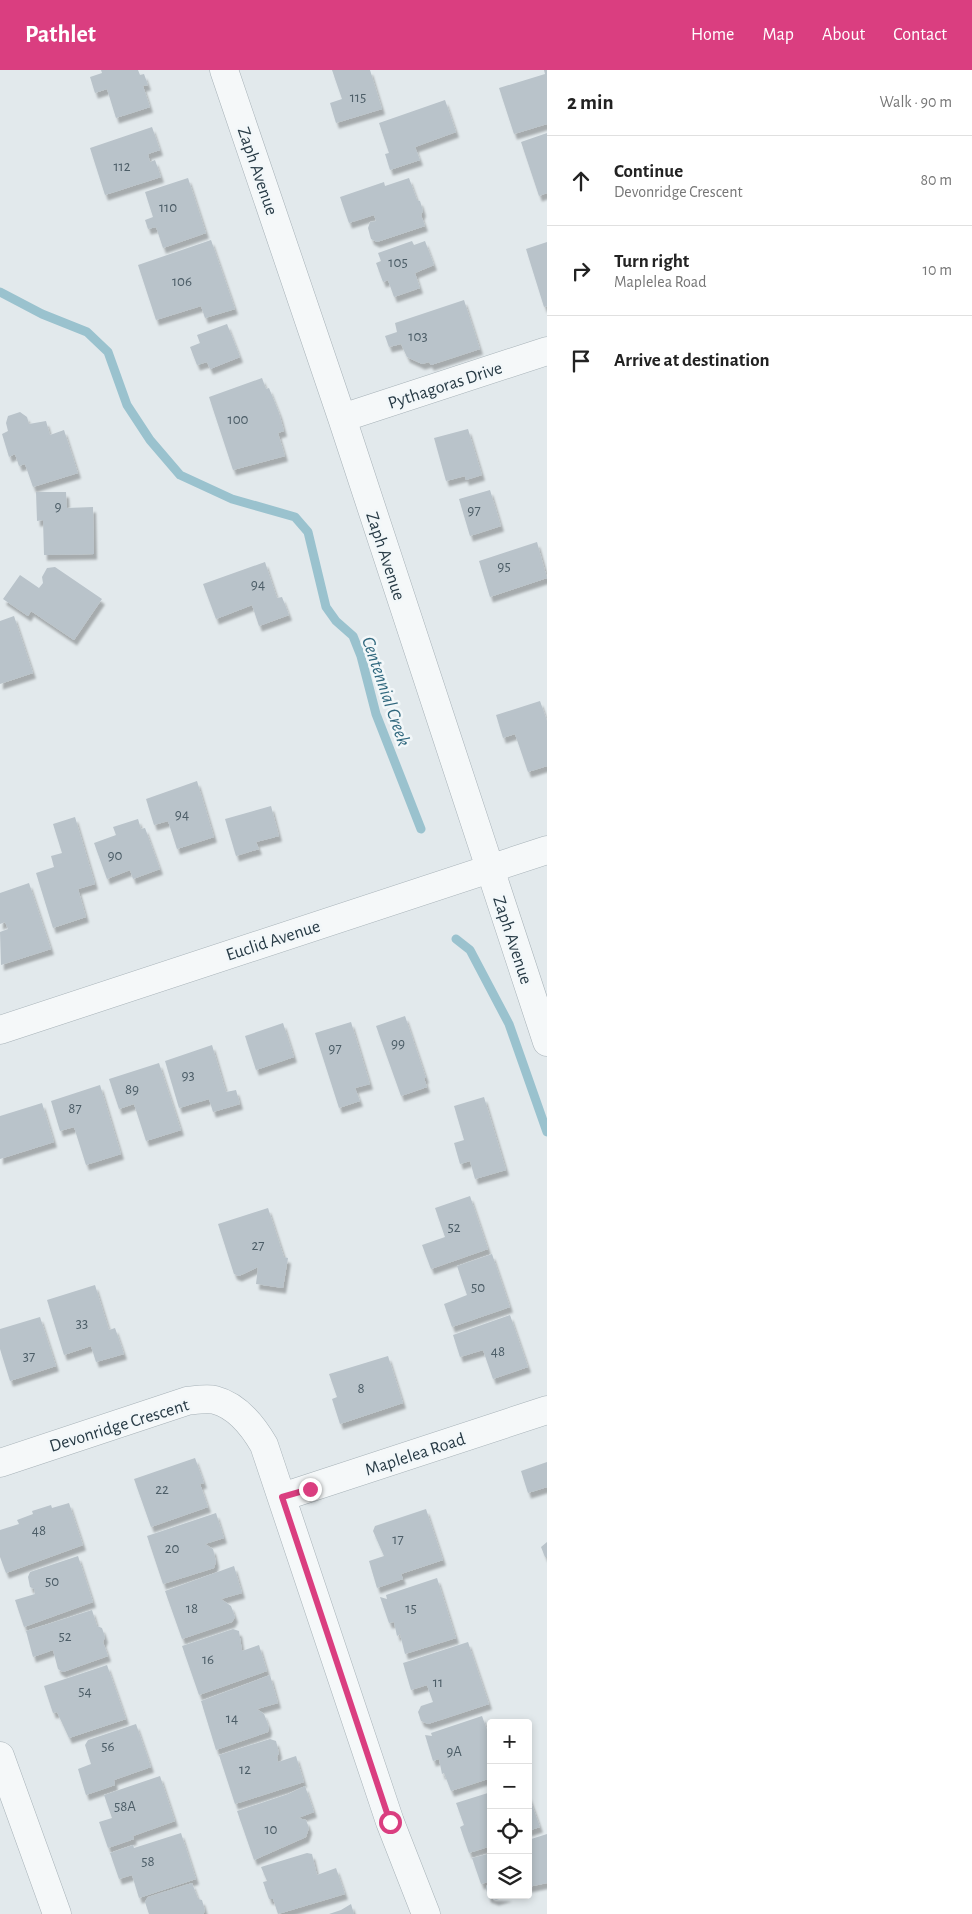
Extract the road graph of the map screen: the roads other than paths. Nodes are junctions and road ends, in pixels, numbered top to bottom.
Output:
1 (224, 70) edge
2 (547, 351) edge
3 (342, 418) junction
4 (547, 850) edge
5 (489, 869) junction
6 (0, 1030) edge
7 (547, 1042) edge
8 (547, 1410) edge
9 (0, 1463) edge
10 (282, 1497) junction
11 (0, 1756) edge
12 (57, 1914) edge
13 (426, 1914) edge

1 - 3 street, Zaph Avenue
2 - 3 street, Pythagoras Drive
3 - 5 street, Zaph Avenue
4 - 5 street, Euclid Avenue
5 - 6 street, Euclid Avenue
5 - 7 street, Zaph Avenue
8 - 10 street, Maplelea Road
9 - 10 street, Devonridge Crescent
10 - 13 street, Devonridge Crescent
11 - 12 street

